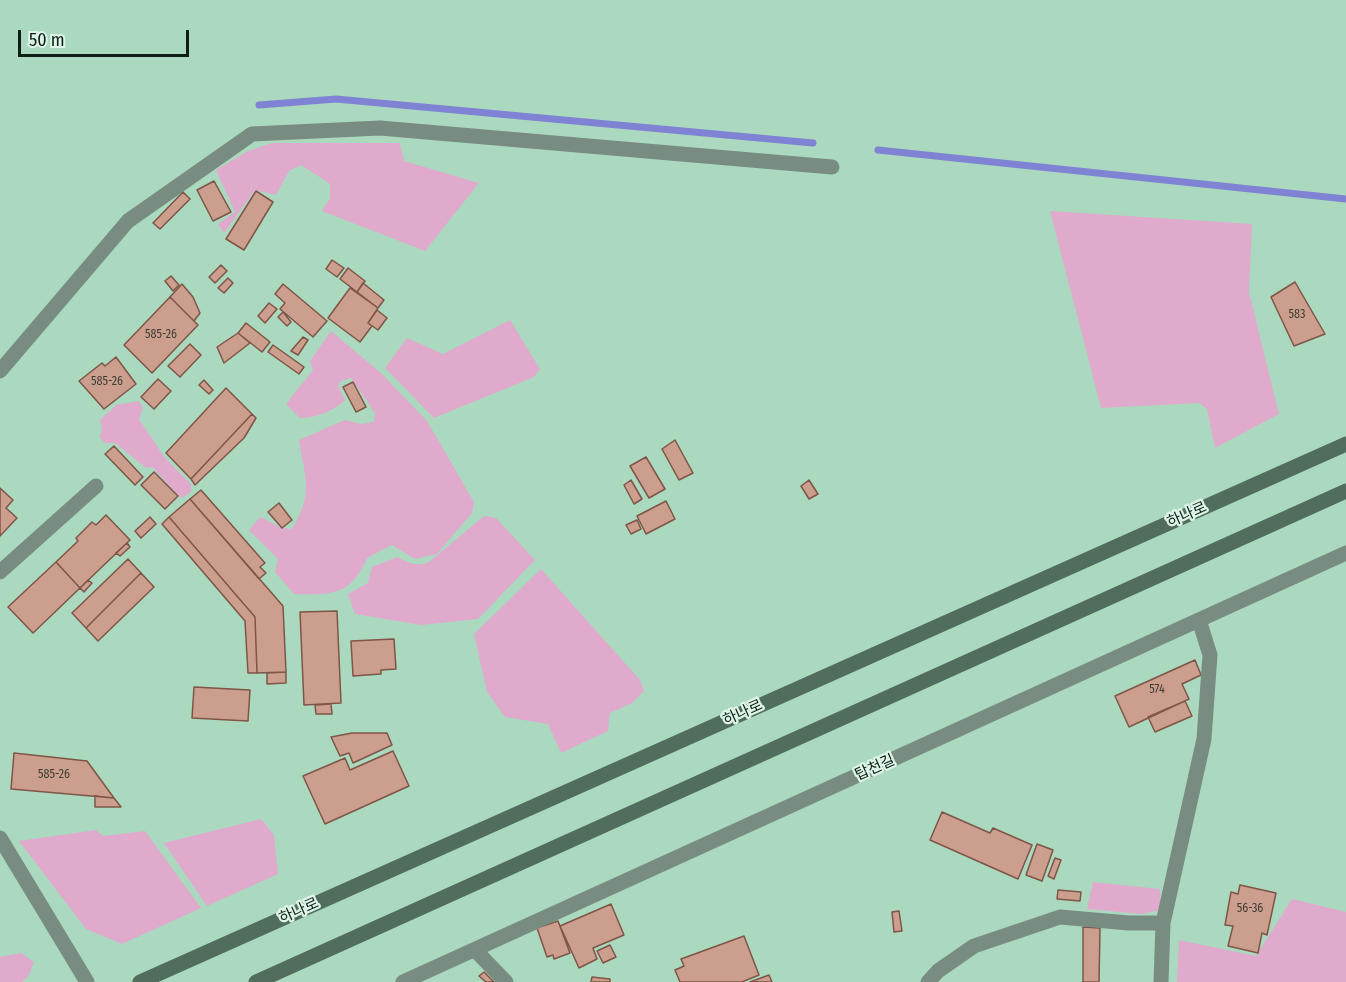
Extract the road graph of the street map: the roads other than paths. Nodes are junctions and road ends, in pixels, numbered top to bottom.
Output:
1 (832, 167) dead end
2 (0, 371) edge
3 (1346, 444) edge
4 (96, 486) dead end
5 (1346, 491) edge
6 (1346, 553) edge
7 (0, 572) edge
8 (1199, 620) junction
9 (0, 838) edge
10 (1163, 924) junction
11 (475, 950) junction
12 (87, 982) edge
13 (140, 982) edge
14 (256, 982) edge
15 (403, 982) edge
16 (506, 982) edge
17 (928, 982) edge
18 (1161, 982) edge

1 - 2 street
3 - 13 street, 하나로
4 - 7 street
5 - 14 street
6 - 8 street, 탑천길
8 - 10 street
8 - 11 street, 탑천길
9 - 12 street
10 - 17 street
10 - 18 street
11 - 15 street, 탑천길
11 - 16 street

